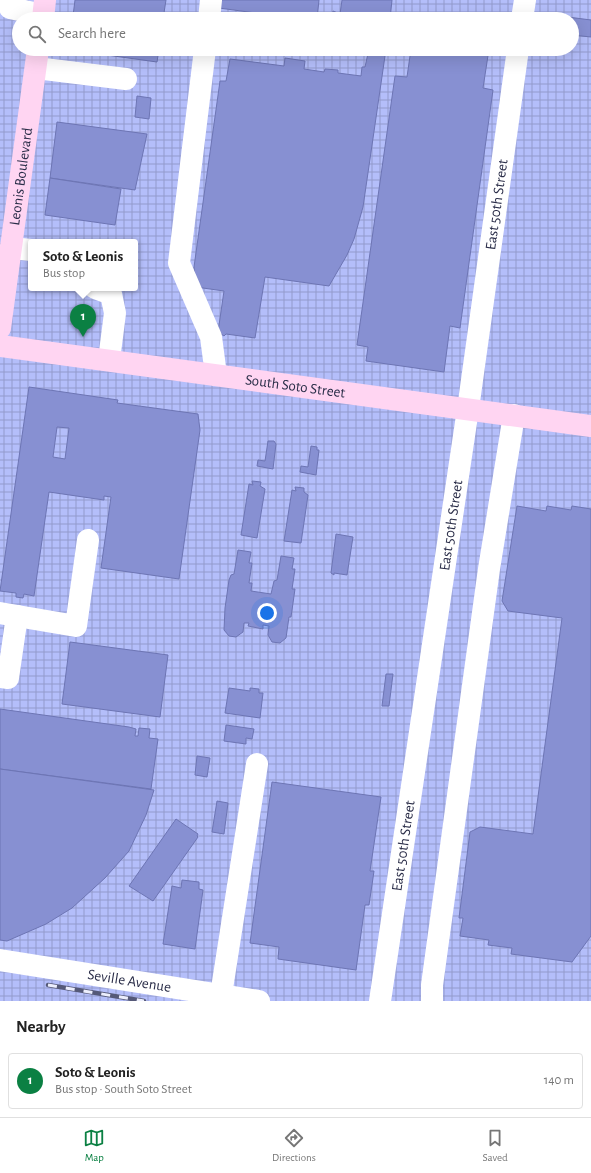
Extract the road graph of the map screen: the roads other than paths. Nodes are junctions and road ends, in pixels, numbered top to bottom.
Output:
1 (11, 0) edge
2 (211, 0) edge
3 (525, 0) edge
4 (44, 11) edge
5 (210, 12) edge
6 (523, 12) edge
7 (204, 56) edge
8 (517, 56) edge
9 (37, 58) edge
10 (126, 79) dead end
11 (21, 249) edge
12 (103, 291) edge
13 (0, 328) edge
14 (0, 346) edge
15 (109, 360) junction
16 (216, 375) junction
17 (468, 409) junction
18 (514, 415) junction
19 (591, 426) edge
20 (88, 540) dead end
21 (8, 615) edge
22 (0, 677) edge
23 (257, 764) dead end
24 (0, 960) edge
25 (222, 995) junction
26 (259, 1001) edge
27 (380, 1001) edge
28 (432, 1001) edge

1 - 4 street
2 - 5 street
3 - 6 street
7 - 16 street
8 - 17 street, East 50th Street
9 - 10 street
9 - 11 main road, Leonis Boulevard
11 - 13 main road, Leonis Boulevard
12 - 15 street
14 - 15 main road, South Soto Street
15 - 16 main road, South Soto Street
16 - 17 main road, South Soto Street
17 - 18 main road, South Soto Street
17 - 27 street, East 50th Street
18 - 19 main road, South Soto Street
18 - 28 street
20 - 21 street
21 - 22 street
23 - 25 street
24 - 25 street, Seville Avenue
25 - 26 street, Seville Avenue

